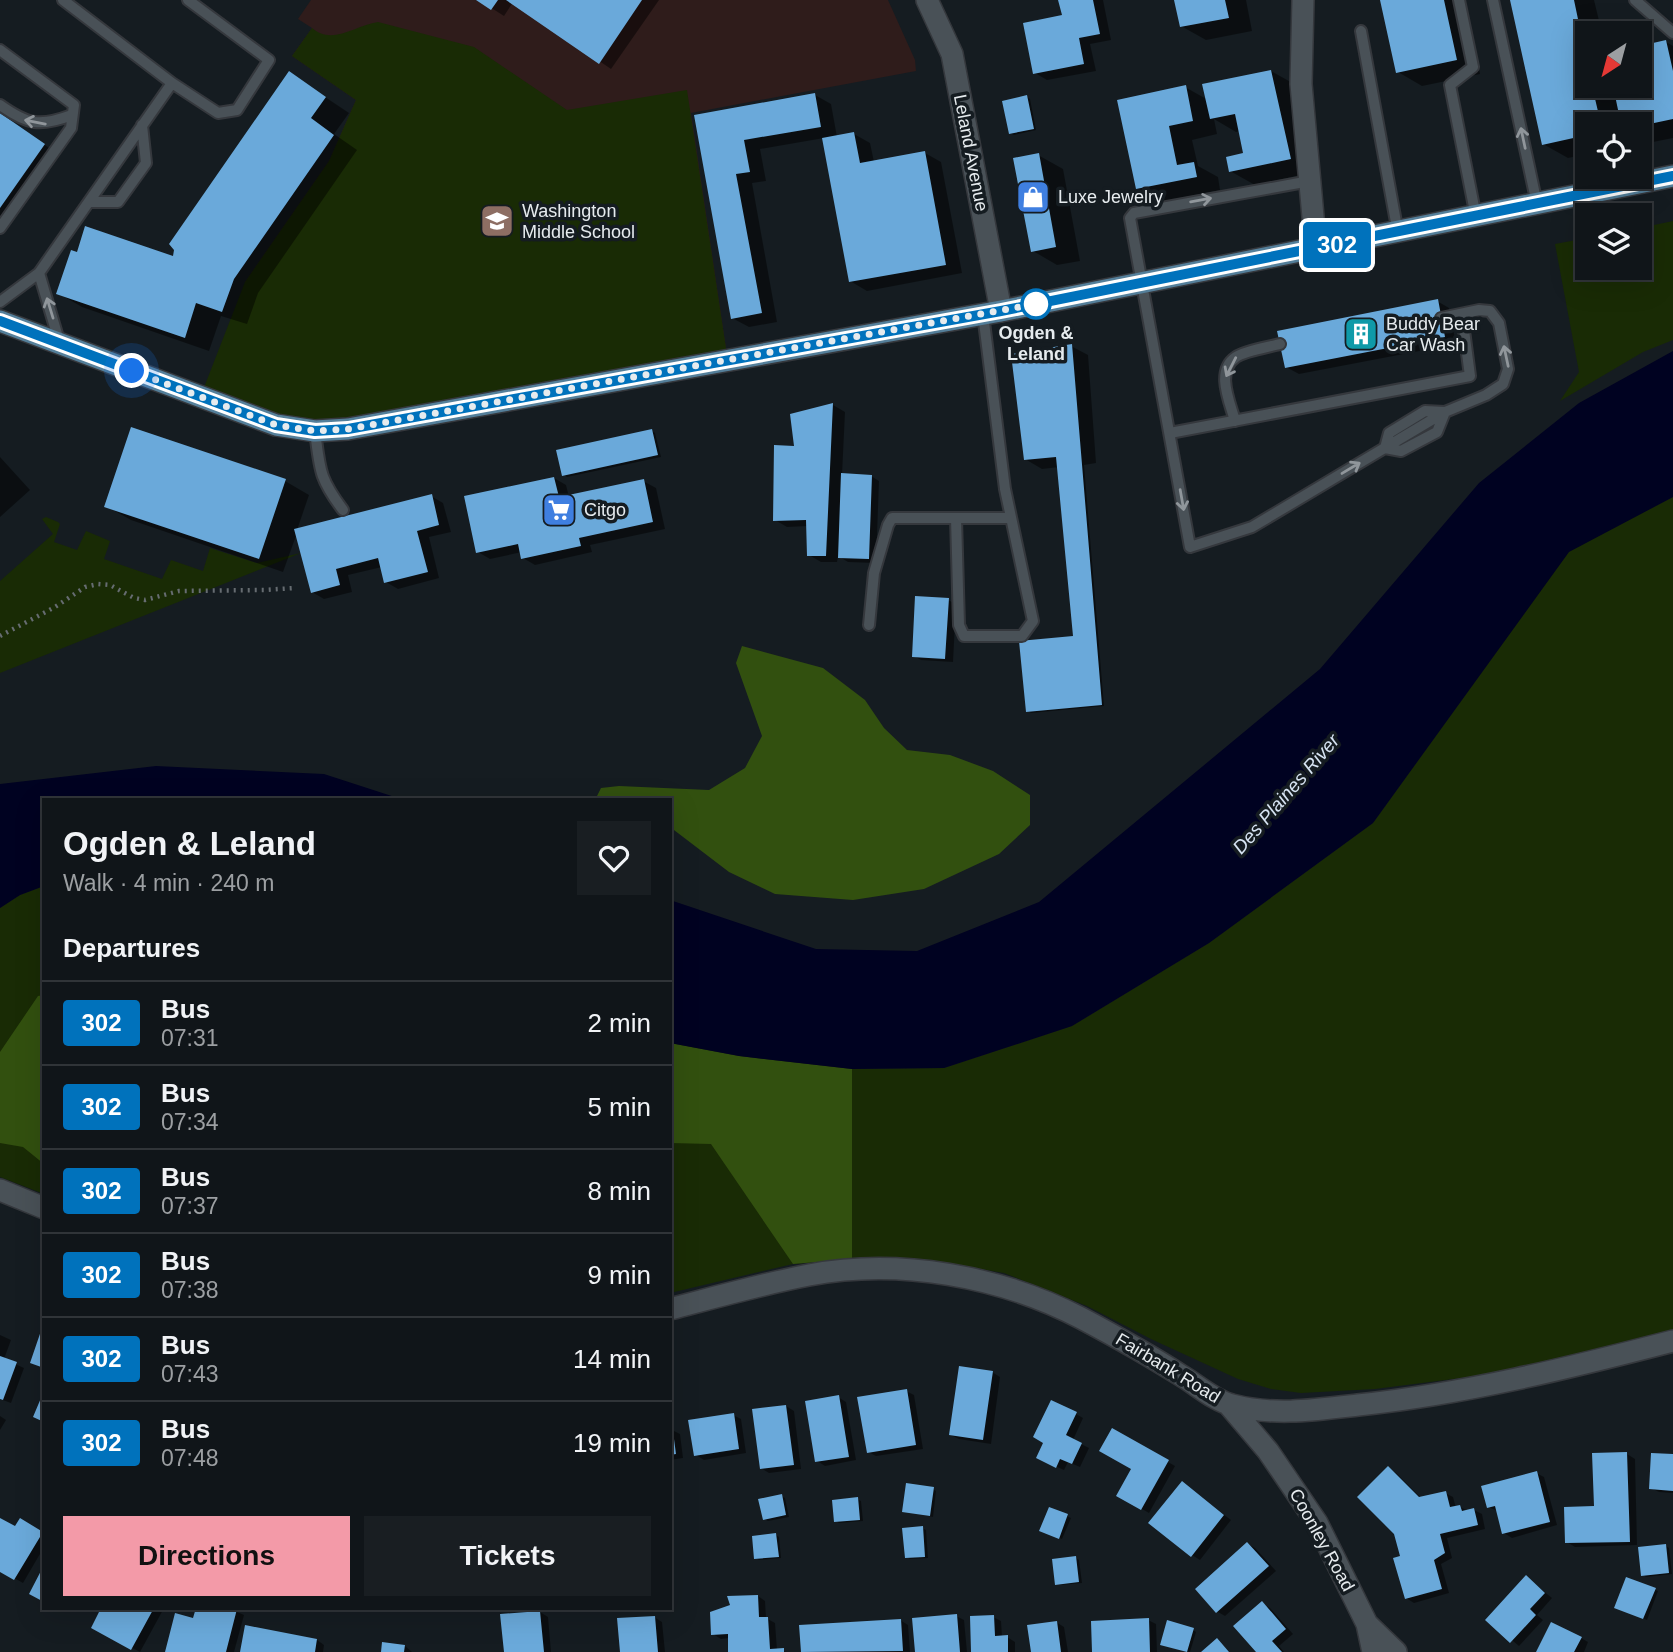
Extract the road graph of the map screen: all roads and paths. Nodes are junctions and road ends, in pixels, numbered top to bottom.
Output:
1 (63, 0) edge
2 (188, 0) edge
3 (927, 0) edge
4 (1303, 0) edge
5 (1459, 0) edge
6 (1493, 0) edge
7 (1635, 0) edge
8 (1361, 31) dead end
9 (1673, 33) edge
10 (0, 50) edge
11 (172, 83) junction
12 (0, 106) edge
13 (72, 115) junction
14 (142, 125) junction
15 (1673, 176) edge
16 (1310, 181) junction
17 (89, 202) junction
18 (1537, 204) junction
19 (1476, 217) junction
20 (0, 228) edge
21 (1398, 233) junction
22 (1316, 250) junction
23 (39, 273) junction
24 (1143, 282) junction
25 (0, 302) edge
26 (992, 313) junction
27 (1462, 315) junction
28 (1441, 318) dead end
29 (0, 321) edge
30 (61, 344) junction
31 (1280, 344) dead end
32 (1235, 421) junction
33 (315, 431) junction
34 (1170, 433) junction
35 (343, 510) dead end
36 (956, 518) junction
37 (1011, 518) junction
38 (295, 588) dead end
39 (869, 625) dead end
40 (0, 636) edge
41 (0, 1190) edge
42 (42, 1207) edge
43 (672, 1309) edge
44 (1673, 1341) edge
45 (1228, 1405) junction
46 (1367, 1623) junction
47 (1373, 1652) edge
48 (1396, 1652) edge

1 - 11 lane
2 - 11 lane
3 - 26 street, Leland Avenue
4 - 16 street
5 - 19 lane
18 -> 6 lane
7 - 9 lane
8 - 21 lane
10 - 13 lane
11 - 14 lane
13 -> 12 lane
13 - 20 lane
14 - 17 lane
14 - 17 lane
15 - 18 main road
16 - 22 street
24 -> 16 lane
17 - 23 lane
18 - 19 main road
19 - 21 main road
21 - 22 main road
22 - 24 main road
23 - 25 lane
30 -> 23 lane
24 - 26 main road
24 - 34 lane
26 - 33 main road
26 - 37 lane
27 - 28 lane
27 - 32 lane
34 -> 27 lane
29 - 30 main road
30 - 33 main road
31 -> 32 lane
32 - 34 lane
33 - 35 lane
36 - 37 lane
36 - 37 lane
36 - 39 lane
38 - 40 path
41 - 42 street
43 - 45 street, Fairbank Road
44 - 45 street, Fairbank Road
45 - 46 street, Coonley Road
46 - 47 street, Coonley Road
46 - 48 street

